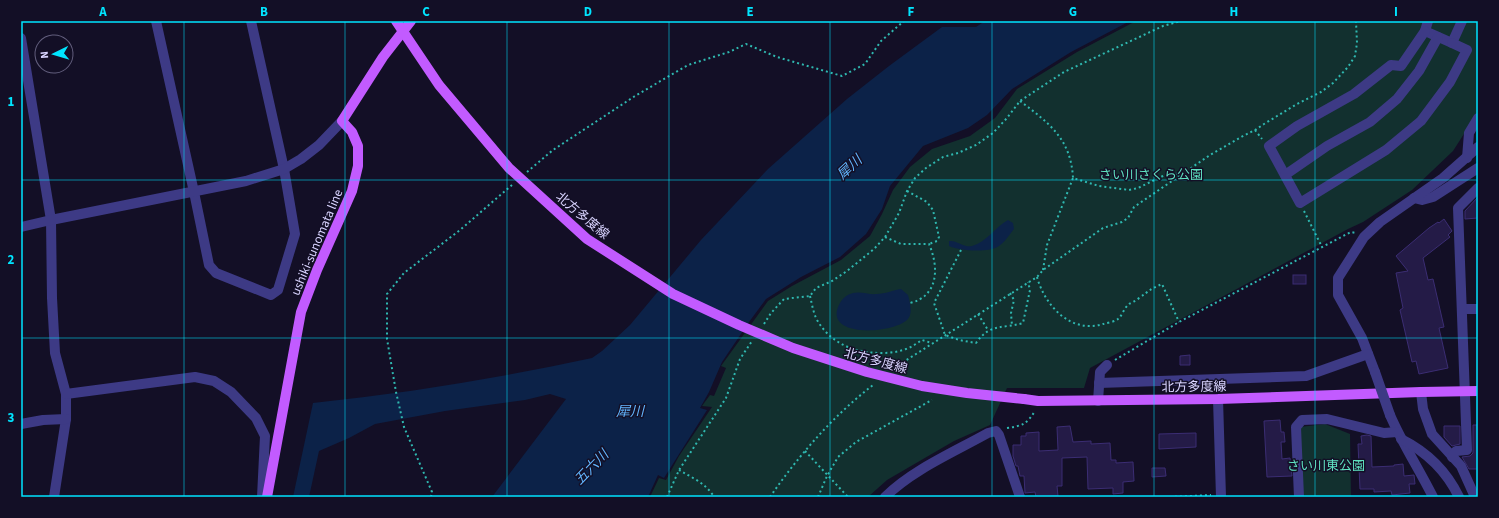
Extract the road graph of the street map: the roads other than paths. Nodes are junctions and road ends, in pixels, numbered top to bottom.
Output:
1 (156, 21) edge
2 (251, 21) edge
3 (396, 21) edge
4 (411, 21) edge
5 (1462, 21) edge
6 (1426, 26) edge
7 (1438, 37) junction
8 (21, 38) edge
9 (1452, 43) junction
10 (1478, 118) edge
11 (342, 121) junction
12 (1478, 147) edge
13 (1467, 158) junction
14 (284, 168) junction
15 (1478, 168) edge
16 (1285, 175) junction
17 (1478, 188) edge
18 (194, 192) junction
19 (1414, 198) junction
20 (51, 220) junction
21 (21, 227) edge
22 (1462, 309) junction
23 (1478, 309) edge
24 (1368, 354) junction
25 (1107, 365) road end
26 (1099, 383) junction
27 (1465, 391) junction
28 (1478, 391) edge
29 (1421, 392) junction
30 (66, 394) junction
31 (1218, 399) junction
32 (1098, 401) junction
33 (66, 420) junction
34 (21, 424) edge
35 (1399, 436) junction
36 (1478, 449) edge
37 (1467, 450) junction
38 (1452, 457) junction
39 (1221, 496) edge
40 (54, 497) edge
41 (262, 497) edge
42 (267, 497) edge
43 (885, 497) edge
44 (1020, 497) edge
45 (1299, 497) edge
46 (1433, 497) edge
47 (1459, 497) edge
48 (1474, 497) edge

1 - 18 street
2 - 14 street
3 - 32 main road, 北方多度線, bridge
4 - 11 main road
5 - 9 street
6 - 7 street
6 - 16 street
7 - 9 street
7 - 16 street
8 - 20 street
9 - 16 street
10 - 13 street
11 - 14 street
11 - 42 main road, ushiki-sunomata line
12 - 13 street
13 - 19 street
14 - 18 street
14 - 18 street
15 - 19 street
17 - 22 street
18 - 20 street
19 - 24 street
20 - 21 street
20 - 30 street
22 - 23 street
22 - 27 street
24 - 26 street
24 - 35 street, bridge
25 - 26 street
26 - 32 street
27 - 28 main road, 北方多度線
27 - 29 main road, 北方多度線
27 - 37 street
29 - 31 main road, 北方多度線
29 - 38 street
30 - 33 street
30 - 41 street
31 - 32 main road, 北方多度線
31 - 39 street
33 - 34 street
33 - 40 street
35 - 45 street
35 - 46 street
35 - 47 street
36 - 37 street
37 - 38 street
38 - 48 street
43 - 44 street

